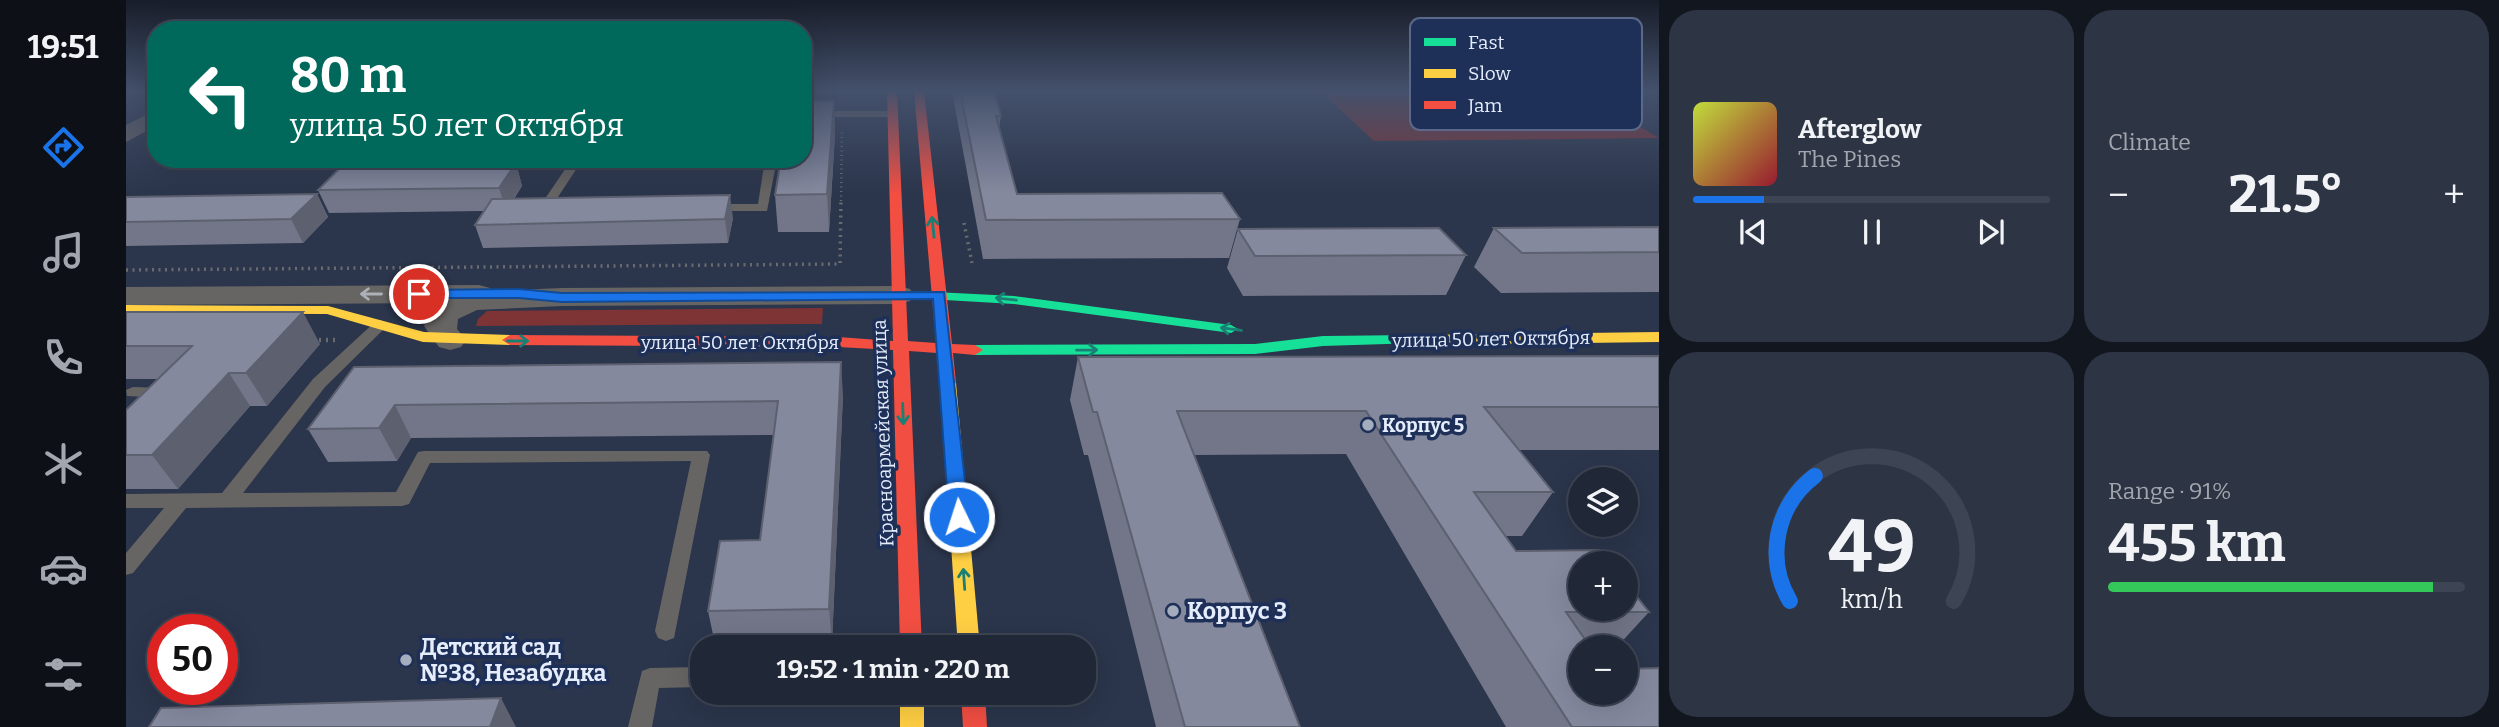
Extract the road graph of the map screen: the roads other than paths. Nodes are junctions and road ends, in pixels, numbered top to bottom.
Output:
1 (894, 125) edge
2 (922, 125) edge
3 (572, 168) edge
4 (770, 168) edge
5 (695, 208) edge
6 (558, 209) edge
7 (899, 295) junction
8 (939, 295) junction
9 (126, 296) edge
10 (562, 297) junction
11 (126, 309) edge
12 (1003, 316) dead end
13 (1140, 317) junction
14 (948, 320) junction
15 (380, 324) junction
16 (1659, 337) edge
17 (450, 340) junction
18 (1323, 341) junction
19 (901, 346) junction
20 (945, 349) junction
21 (133, 392) dead end
22 (151, 410) edge
23 (227, 500) junction
24 (126, 501) edge
25 (181, 501) junction
26 (126, 566) edge
27 (666, 631) dead end
28 (911, 635) edge
29 (968, 635) edge
30 (690, 677) edge
31 (912, 705) edge
32 (973, 705) edge
33 (640, 727) edge
34 (912, 727) edge
35 (975, 727) edge

1 - 7 main road, Красноармейская улица
8 -> 2 main road
3 - 6 lane
4 - 5 lane
7 - 8 main road, улица 50 лет Октября
7 - 10 street, улица 50 лет Октября
7 - 19 main road, Красноармейская улица
13 -> 8 main road, улица 50 лет Октября
8 - 14 main road
10 -> 9 street, улица 50 лет Октября
10 - 17 street, улица 50 лет Октября
11 - 15 main road, улица 50 лет Октября
12 - 13 main road
18 -> 13 main road, улица 50 лет Октября
14 - 19 main road
14 - 20 main road
15 - 17 main road, улица 50 лет Октября
15 - 23 lane
16 - 18 main road, улица 50 лет Октября
17 -> 19 main road, улица 50 лет Октября
20 -> 18 main road, улица 50 лет Октября
19 - 20 main road, улица 50 лет Октября
19 -> 28 main road, Красноармейская улица
29 -> 20 main road
21 - 22 lane
23 - 25 lane
23 - 27 lane
24 - 25 lane
25 - 26 lane
30 - 33 lane
31 - 34 main road
32 - 35 main road

